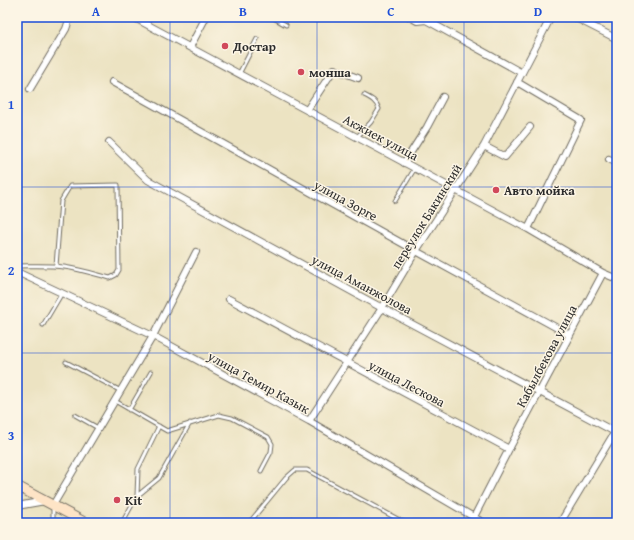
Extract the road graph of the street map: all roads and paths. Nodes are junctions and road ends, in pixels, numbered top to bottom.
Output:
1 (70, 17) edge
2 (133, 17) edge
3 (206, 17) edge
4 (272, 17) edge
5 (410, 17) edge
6 (551, 17) edge
7 (574, 17) edge
8 (426, 18) edge
9 (286, 25) dead end
10 (257, 39) dead end
11 (617, 39) edge
12 (190, 47) junction
13 (522, 73) junction
14 (239, 74) junction
15 (358, 78) dead end
16 (112, 82) dead end
17 (517, 82) junction
18 (30, 89) dead end
19 (364, 95) dead end
20 (443, 97) dead end
21 (307, 110) junction
22 (530, 127) dead end
23 (356, 137) junction
24 (109, 142) dead end
25 (484, 146) junction
26 (609, 159) dead end
27 (404, 163) junction
28 (617, 163) edge
29 (415, 168) junction
30 (455, 191) junction
31 (395, 201) dead end
32 (528, 229) junction
33 (416, 251) junction
34 (196, 252) dead end
35 (17, 266) edge
36 (56, 266) junction
37 (17, 272) edge
38 (603, 273) junction
39 (617, 279) edge
40 (62, 293) junction
41 (229, 299) dead end
42 (382, 308) junction
43 (43, 325) dead end
44 (570, 335) junction
45 (153, 336) junction
46 (66, 362) dead end
47 (346, 363) junction
48 (151, 372) dead end
49 (121, 391) junction
50 (540, 392) junction
51 (115, 402) junction
52 (129, 410) junction
53 (75, 415) dead end
54 (309, 421) junction
55 (190, 423) junction
56 (159, 426) junction
57 (98, 429) junction
58 (616, 430) edge
59 (509, 449) junction
60 (261, 471) dead end
61 (17, 486) edge
62 (137, 496) junction
63 (49, 503) junction
64 (17, 506) edge
65 (474, 517) junction
66 (53, 523) edge
67 (86, 523) edge
68 (122, 523) edge
69 (249, 523) edge
70 (293, 523) edge
71 (298, 523) edge
72 (405, 523) edge
73 (484, 523) edge
74 (560, 523) edge

1 - 18 street
2 - 12 street, Акжиек улица
3 - 12 street
4 - 9 lane
5 - 8 street
6 - 13 street, переулок Бакинский
7 - 11 street
8 - 13 street
10 - 14 lane
12 - 14 street, Акжиек улица
13 - 17 street, переулок Бакинский
14 - 21 street, Акжиек улица
15 - 21 street
16 - 33 street, улица Зорге
17 - 25 street, переулок Бакинский
17 - 32 street
19 - 23 lane
20 - 27 street
21 - 23 street, Акжиек улица
22 - 25 street
23 - 27 street, Акжиек улица
24 - 42 street, улица Аманжолова
25 - 30 street, переулок Бакинский
26 - 28 street
27 - 29 street, Акжиек улица
29 - 30 street, Акжиек улица
29 - 31 lane
30 - 32 street, Акжиек улица
30 - 33 street, переулок Бакинский
32 - 38 street, Акжиек улица
33 - 42 street, переулок Бакинский
33 - 44 street, улица Зорге
34 - 45 street
35 - 36 lane
36 - 36 lane
37 - 40 street, улица Темир Казык
38 - 39 street, Акжиек улица
38 - 44 street, Кабылбекова улица
40 - 43 lane
40 - 45 street, улица Темир Казык
41 - 47 street, улица Лескова
42 - 47 street, переулок Бакинский
42 - 50 street, улица Аманжолова
44 - 50 street, Кабылбекова улица
45 - 49 street
45 - 54 street, улица Темир Казык
46 - 49 lane
47 - 54 street, переулок Бакинский
47 - 59 street, улица Лескова
48 - 52 lane
49 - 51 street
50 - 58 street, улица Аманжолова
50 - 59 street, Кабылбекова улица
51 - 52 lane
51 - 57 street
52 - 56 lane
53 - 57 lane
54 - 65 street, улица Темир Казык
55 - 56 lane
55 - 60 lane
55 - 62 lane
56 - 62 lane
57 - 63 street
58 - 74 street
59 - 65 street
61 - 63 main road
62 - 68 lane
63 - 64 street
63 - 66 lane
63 - 67 main road
65 - 73 street, улица Темир Казык
69 - 72 lane
70 - 71 street

